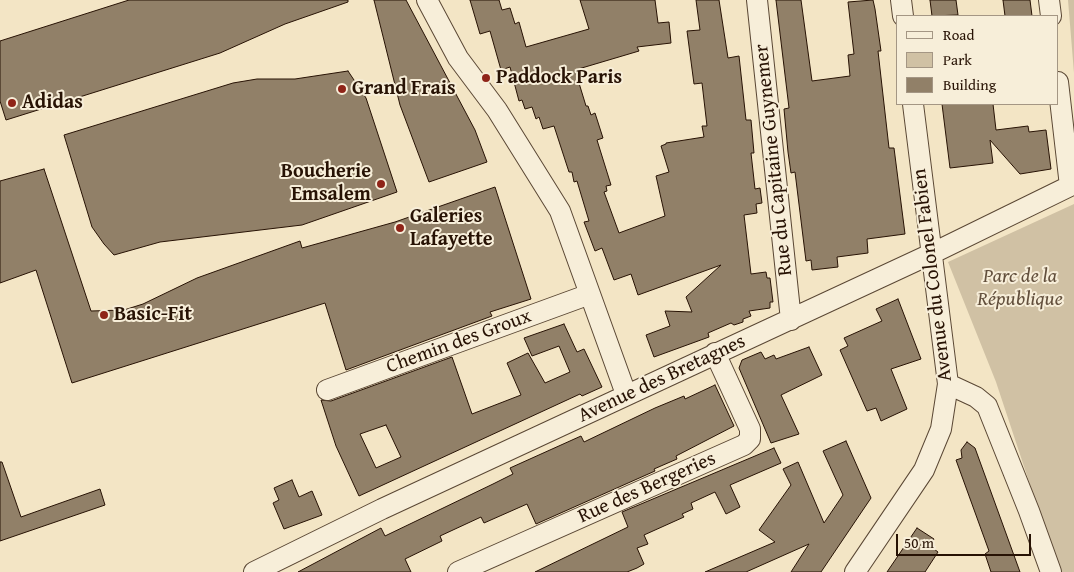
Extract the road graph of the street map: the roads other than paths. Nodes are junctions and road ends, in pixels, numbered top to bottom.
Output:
1 (427, 0) edge
2 (757, 0) edge
3 (901, 0) edge
4 (1050, 0) edge
5 (903, 15) edge
6 (1051, 15) edge
7 (1059, 91) edge
8 (913, 105) edge
9 (933, 253) junction
10 (590, 294) junction
11 (791, 320) junction
12 (715, 353) junction
13 (948, 384) junction
14 (327, 390) dead end
15 (626, 394) junction
16 (254, 572) edge
17 (458, 572) edge
18 (855, 572) edge
19 (1051, 572) edge

1 - 10 street
2 - 11 street, Rue du Capitaine Guynemer
3 - 5 street
4 - 6 street
7 - 9 street, Avenue des Bretagnes
8 - 9 street, Avenue du Colonel Fabien
9 - 11 street, Avenue des Bretagnes
9 - 13 street, Avenue du Colonel Fabien
10 - 14 street, Chemin des Groux
10 - 15 street
11 - 12 street, Avenue des Bretagnes
12 - 15 street, Avenue des Bretagnes
12 - 17 street, Rue des Bergeries
13 - 18 street, Avenue du Colonel Fabien
13 - 19 street
15 - 16 street, Avenue des Bretagnes

